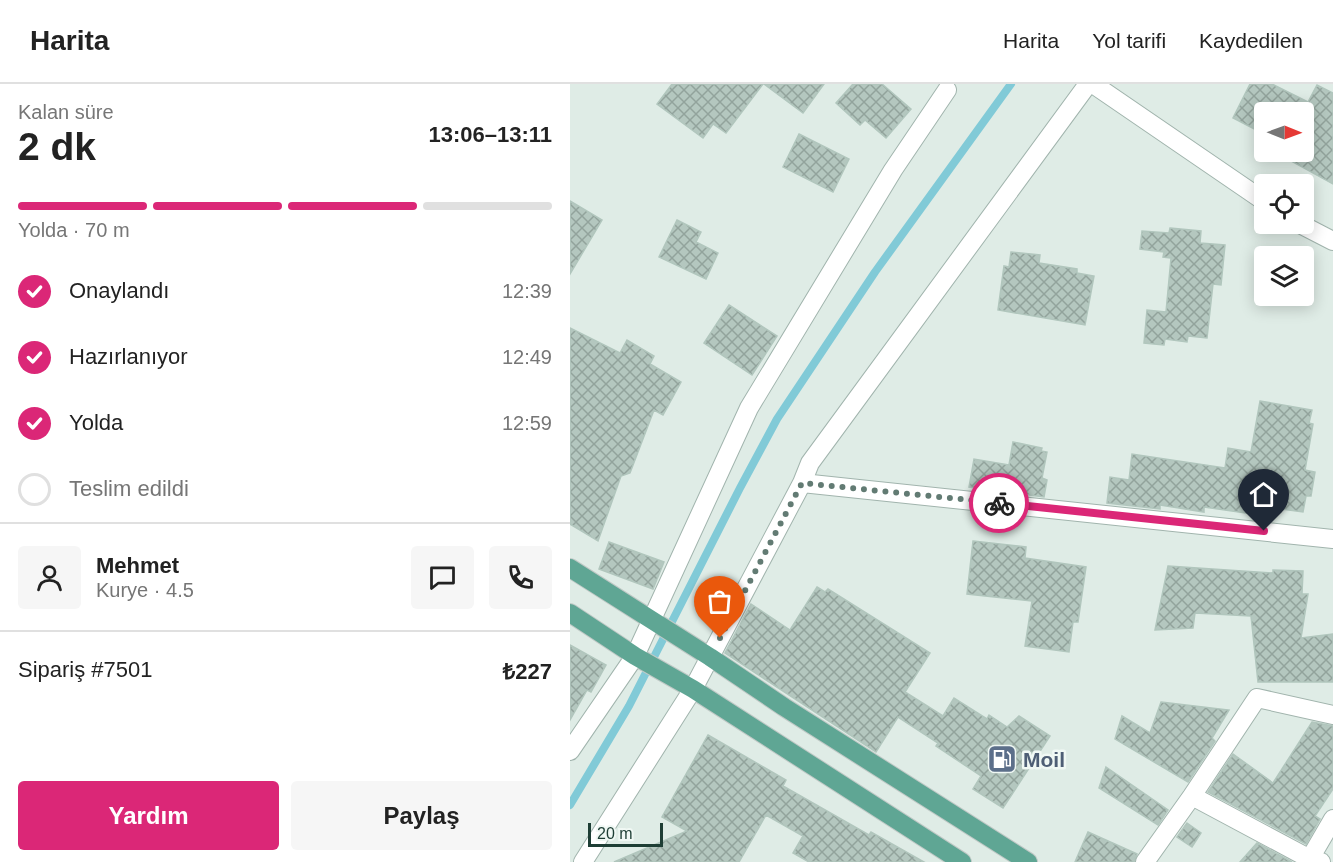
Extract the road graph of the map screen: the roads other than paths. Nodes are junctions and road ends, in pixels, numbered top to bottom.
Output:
1 (1090, 84) edge
2 (947, 90) dead end
3 (1254, 194) edge
4 (1314, 231) edge
5 (1333, 241) edge
6 (802, 483) junction
7 (1333, 539) edge
8 (570, 568) edge
9 (570, 613) edge
10 (655, 624) junction
11 (710, 657) junction
12 (639, 658) junction
13 (693, 689) junction
14 (1333, 715) edge
15 (570, 751) edge
16 (1192, 796) junction
17 (1333, 819) edge
18 (1313, 861) edge
19 (583, 862) edge
20 (962, 862) edge
21 (1028, 862) edge
22 (1145, 862) edge

1 - 3 street
1 - 6 street
2 - 10 street
4 - 5 street
6 - 7 street
6 - 11 street
8 - 10 main road
9 - 12 main road
10 - 11 main road
10 - 12 street
11 - 13 street
11 - 21 main road
12 - 13 main road
12 - 15 street
13 - 19 street
13 - 20 main road
14 - 16 street
16 - 18 street
16 - 22 street
17 - 18 street

